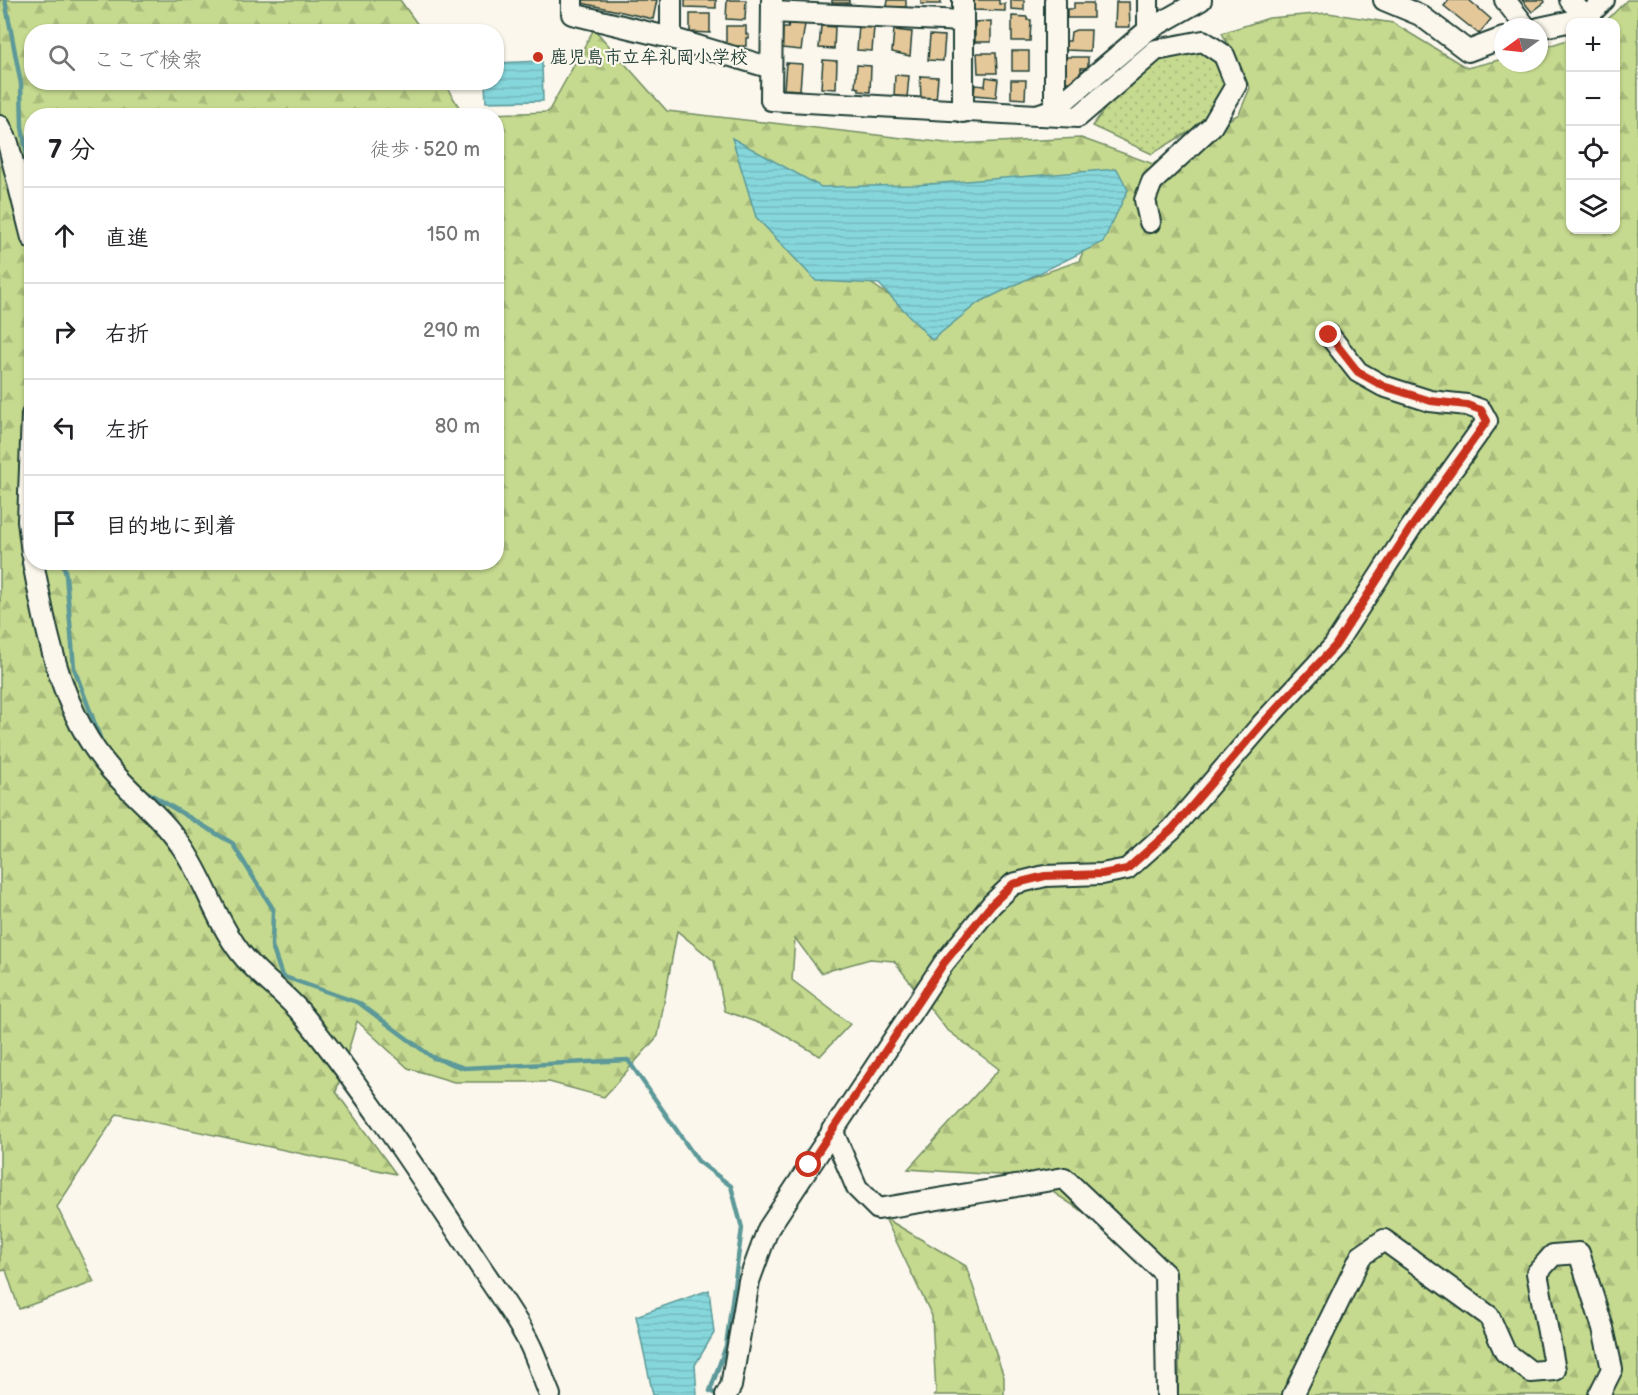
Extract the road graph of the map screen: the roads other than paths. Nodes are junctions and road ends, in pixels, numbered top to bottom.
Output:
1 (572, 0) edge
2 (671, 0) edge
3 (963, 0) edge
4 (1055, 0) edge
5 (1148, 0) edge
6 (1201, 0) edge
7 (1384, 0) edge
8 (1505, 0) edge
9 (1570, 0) edge
10 (1604, 0) edge
11 (772, 6) edge
12 (874, 8) edge
13 (1519, 18) edge
14 (1586, 18) joint
15 (963, 21) junction
16 (1566, 22) edge
17 (1548, 26) edge
18 (1148, 30) junction
19 (670, 38) junction
20 (1494, 41) edge
21 (771, 68) junction
22 (963, 112) junction
23 (1046, 112) junction
24 (0, 126) edge
25 (24, 206) edge
26 (1150, 222) dead end
27 (1329, 335) dead end
28 (35, 570) edge
29 (832, 1130) junction
30 (550, 1395) edge
31 (726, 1395) edge
32 (1167, 1395) edge
33 (1293, 1395) edge
34 (1599, 1395) edge

1 - 19 street
2 - 19 street
3 - 15 street
4 - 23 street
5 - 18 street
6 - 18 street
7 - 20 street
8 - 13 street
9 - 14 street
10 - 14 street
11 - 12 street
11 - 21 street
12 - 15 street
15 - 22 street
16 - 17 street
18 - 23 street
19 - 21 street
21 - 22 street
22 - 23 street
23 - 26 street
24 - 25 street
27 - 29 street
28 - 30 street
29 - 31 street
29 - 32 street
33 - 34 street

